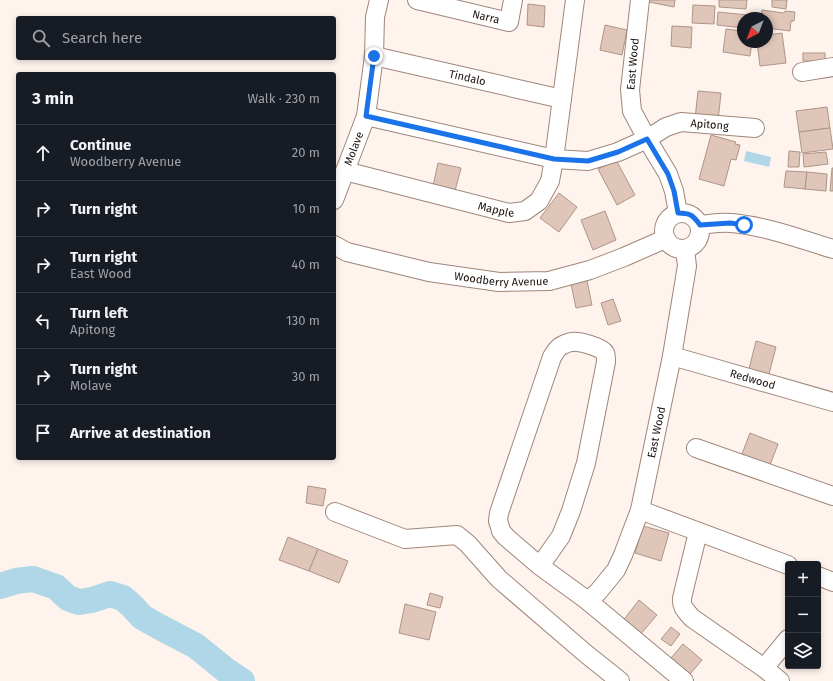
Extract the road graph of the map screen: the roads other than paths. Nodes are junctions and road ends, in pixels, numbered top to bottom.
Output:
1 (379, 0) edge
2 (417, 0) edge
3 (513, 0) edge
4 (576, 0) edge
5 (640, 0) edge
6 (374, 56) junction
7 (833, 67) edge
8 (802, 72) dead end
9 (562, 99) junction
10 (366, 116) junction
11 (755, 128) dead end
12 (647, 139) junction
13 (554, 159) junction
14 (345, 171) junction
15 (336, 195) edge
16 (678, 213) junction
17 (700, 225) junction
18 (665, 239) junction
19 (336, 246) edge
20 (833, 249) edge
21 (685, 250) junction
22 (672, 356) junction
23 (833, 402) edge
24 (696, 448) dead end
25 (833, 496) edge
26 (640, 510) junction
27 (336, 512) dead end
28 (698, 532) junction
29 (785, 564) edge
30 (540, 566) junction
31 (588, 601) junction
32 (785, 644) edge
33 (764, 668) junction
34 (620, 681) edge
35 (684, 681) edge
36 (780, 681) edge

1 - 6 street, Molave
2 - 3 street, Narra
4 - 9 street, Mapple
5 - 12 street, East Wood
6 - 9 street, Tindalo
6 - 10 street, Molave
7 - 8 street
9 - 13 street, Mapple
10 - 13 street, Apitong
10 - 14 street, Molave
11 - 12 street, Apitong
12 - 13 street, Apitong
12 - 16 street, East Wood
13 - 14 street, Mapple
14 - 15 street, Molave
16 - 17 street
16 - 18 street
17 - 20 street
17 - 21 street
18 - 19 street, Woodberry Avenue
18 - 21 street
21 - 22 street, East Wood
22 - 23 street, Redwood
22 - 26 street, East Wood
24 - 25 street
26 - 28 street
26 - 31 street, East Wood
27 - 34 street
28 - 29 street
28 - 33 street
30 - 30 street
30 - 31 street
31 - 35 street
32 - 33 street
33 - 36 street

